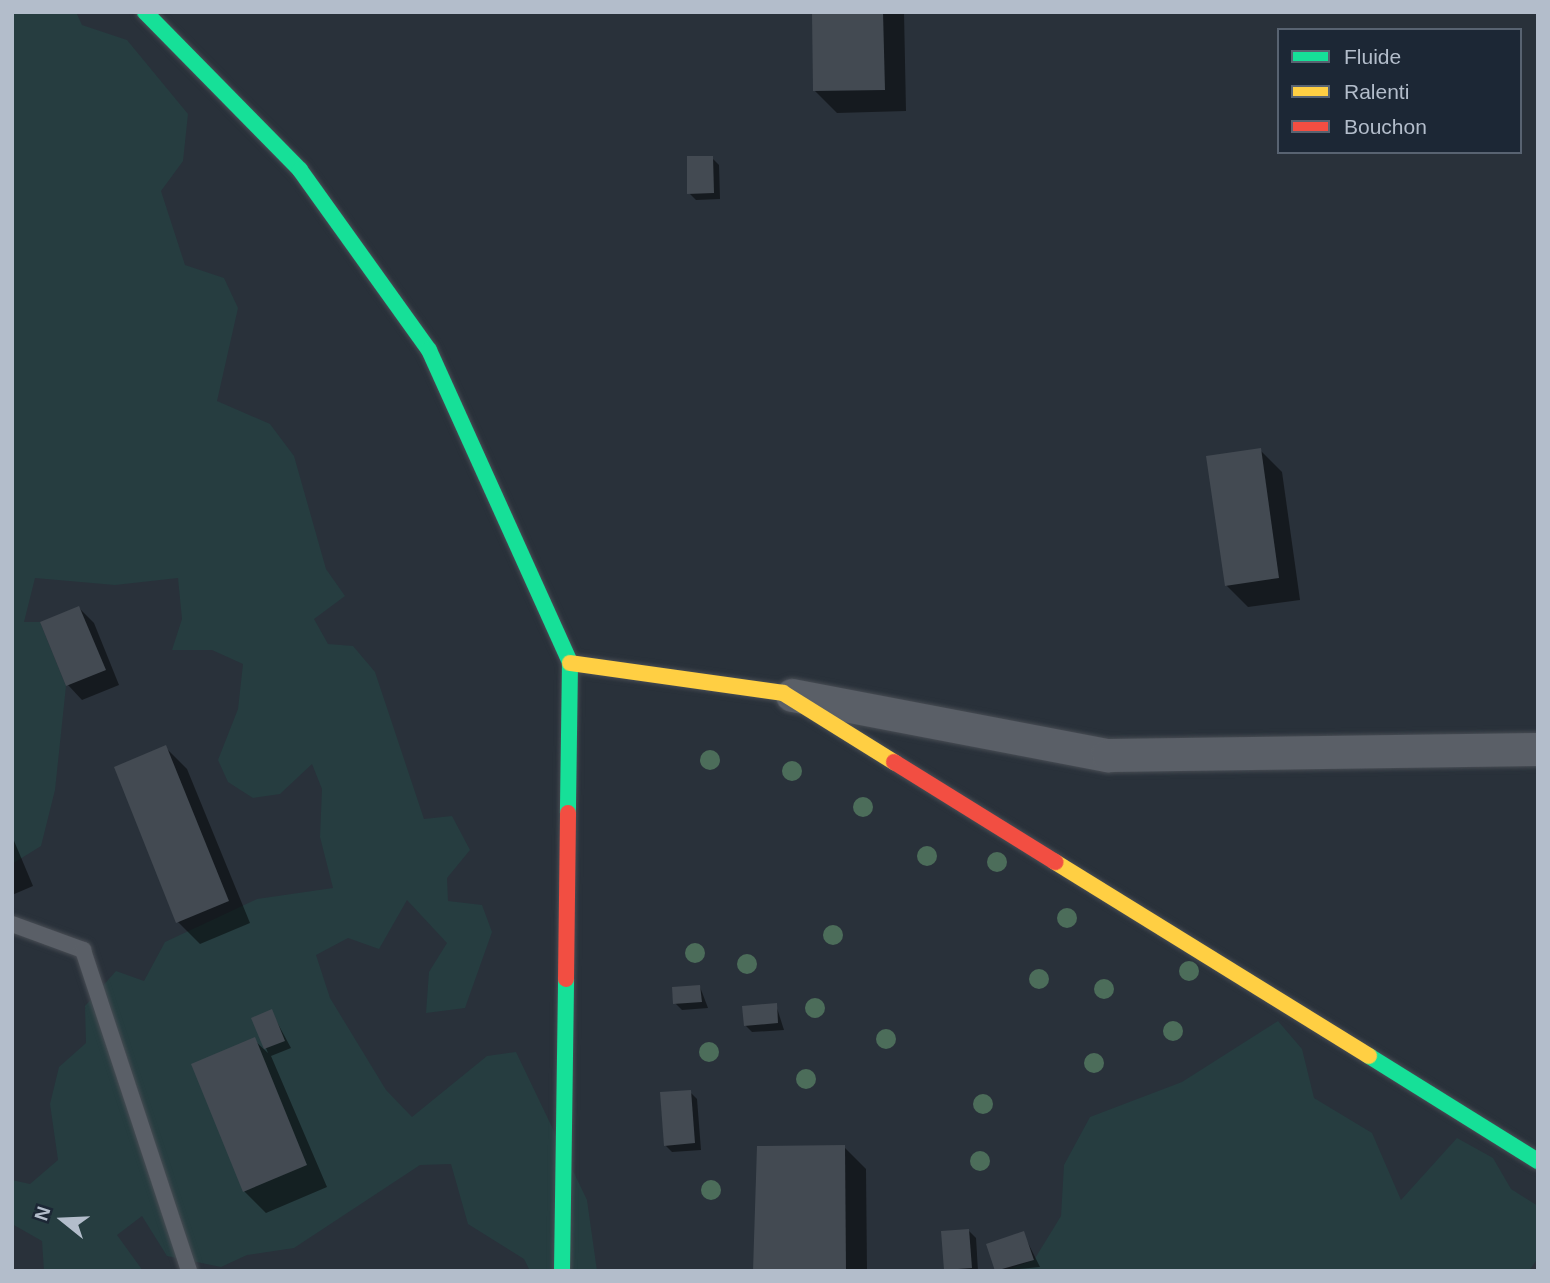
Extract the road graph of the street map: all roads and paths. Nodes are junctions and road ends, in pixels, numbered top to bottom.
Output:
1 (145, 12) edge
2 (570, 663) junction
3 (783, 693) junction
4 (1538, 750) edge
5 (12, 924) edge
6 (1538, 1161) edge
7 (189, 1271) edge
8 (562, 1271) edge

1 - 2 street
2 - 3 street
2 - 8 street
3 - 4 street
3 - 6 street
5 - 7 lane

